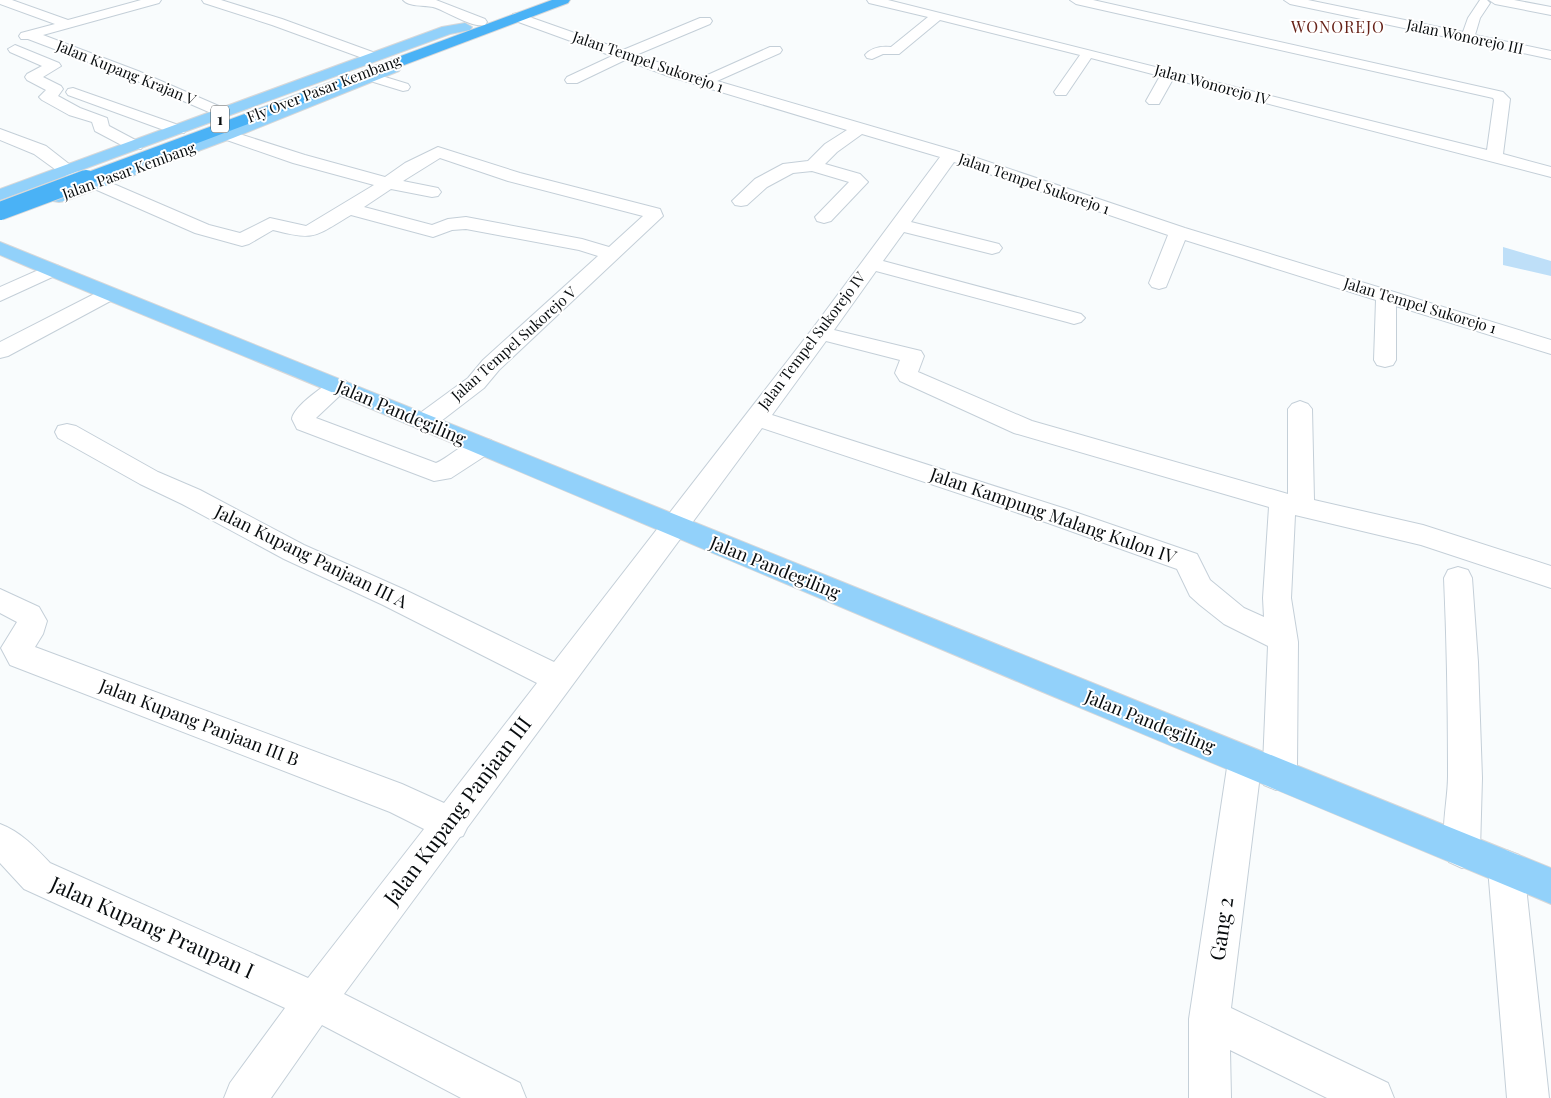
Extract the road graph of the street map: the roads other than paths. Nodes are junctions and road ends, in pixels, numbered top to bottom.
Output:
1 (0, 0) edge
2 (124, 0) edge
3 (208, 0) edge
4 (409, 0) edge
5 (536, 0) edge
6 (564, 0) edge
7 (873, 0) edge
8 (1076, 0) edge
9 (1290, 0) edge
10 (150, 1) edge
11 (1490, 2) edge
12 (1551, 11) edge
13 (938, 16) junction
14 (518, 17) junction
15 (706, 21) dead end
16 (67, 24) junction
17 (475, 27) junction
18 (29, 35) junction
19 (1468, 37) junction
20 (775, 50) dead end
21 (1088, 53) junction
22 (625, 54) junction
23 (872, 55) dead end
24 (1551, 56) edge
25 (372, 67) junction
26 (1168, 74) junction
27 (572, 80) dead end
28 (704, 82) junction
29 (402, 87) dead end
30 (55, 88) junction
31 (1061, 92) dead end
32 (1154, 101) dead end
33 (1323, 101) dead end
34 (1341, 113) junction
35 (223, 114) junction
36 (860, 128) junction
37 (178, 130) junction
38 (0, 134) edge
39 (227, 135) junction
40 (136, 146) junction
41 (950, 155) junction
42 (1494, 157) junction
43 (813, 166) junction
44 (69, 170) junction
45 (1551, 172) edge
46 (96, 183) junction
47 (388, 184) junction
48 (19, 188) junction
49 (432, 192) dead end
50 (0, 195) edge
51 (0, 200) edge
52 (741, 201) dead end
53 (44, 203) junction
54 (349, 209) junction
55 (0, 211) edge
56 (824, 217) dead end
57 (0, 220) edge
58 (900, 225) junction
59 (1178, 232) junction
60 (0, 248) edge
61 (992, 248) dead end
62 (607, 259) junction
63 (871, 264) junction
64 (52, 270) junction
65 (1158, 282) dead end
66 (109, 294) junction
67 (0, 295) edge
68 (1386, 296) junction
69 (1074, 318) dead end
70 (821, 333) junction
71 (1551, 347) edge
72 (0, 351) edge
73 (1385, 360) dead end
74 (338, 386) junction
75 (1300, 409) dead end
76 (755, 418) junction
77 (424, 422) junction
78 (67, 432) dead end
79 (482, 446) junction
80 (1292, 505) junction
81 (673, 526) junction
82 (1551, 577) edge
83 (1458, 578) dead end
84 (0, 600) edge
85 (1280, 638) junction
86 (558, 678) junction
87 (1261, 767) junction
88 (450, 824) junction
89 (0, 841) edge
90 (1462, 850) junction
91 (1506, 868) junction
92 (1551, 886) edge
93 (314, 1002) junction
94 (1209, 1019) junction
95 (245, 1098) edge
96 (505, 1098) edge
97 (1210, 1098) edge
98 (1373, 1098) edge
99 (1528, 1098) edge

1 - 16 street
2 - 10 street
3 - 25 street
4 - 17 street
5 - 17 highway, Jalan Pasar Kembang
6 - 14 highway, Jalan Pasar Kembang
7 - 13 street, Jalan Wonorejo IV
8 - 42 street
9 - 19 street, Jalan Wonorejo III
10 - 16 street
11 - 12 street
11 - 19 street
13 - 21 street, Jalan Wonorejo IV
13 - 23 street
14 - 17 highway, Jalan Pasar Kembang
14 - 22 street, Jalan Tempel Sukorejo 1
15 - 22 street
16 - 18 street
17 - 25 main road, Jalan Pasar Kembang
18 - 30 street
18 - 35 street, Jalan Kupang Krajan V
19 - 24 street, Jalan Wonorejo III
20 - 28 street
21 - 26 street, Jalan Wonorejo IV
21 - 31 street
22 - 27 street
22 - 28 street, Jalan Tempel Sukorejo 1
25 - 29 street
25 - 35 main road, Jalan Pasar Kembang
25 - 39 main road, Jalan Pasar Kembang
25 - 51 highway, Fly Over Pasar Kembang / 1
25 - 55 highway, Fly Over Pasar Kembang / 1, bridge
26 - 32 street
26 - 34 street, Jalan Wonorejo IV
28 - 36 street, Jalan Tempel Sukorejo 1
30 - 37 street
30 - 40 street
33 - 34 street
34 - 42 street, Jalan Wonorejo IV
35 - 37 main road, Jalan Pasar Kembang
36 - 41 street, Jalan Tempel Sukorejo 1
36 - 43 street
37 - 40 main road, Jalan Pasar Kembang
38 - 44 street
39 - 46 main road, Jalan Pasar Kembang
39 - 47 street
40 - 44 main road, Jalan Pasar Kembang
41 - 58 street, Jalan Tempel Sukorejo IV
41 - 59 street, Jalan Tempel Sukorejo 1
42 - 45 street, Jalan Wonorejo IV
43 - 52 street
43 - 56 street
44 - 48 main road, Jalan Pasar Kembang
46 - 53 main road, Jalan Pasar Kembang
46 - 54 street
47 - 49 street
47 - 54 street
47 - 62 street, Jalan Tempel Sukorejo V
48 - 50 main road, Jalan Pasar Kembang
48 - 53 main road
53 - 57 main road, Jalan Pasar Kembang
54 - 62 street
58 - 61 street
58 - 63 street, Jalan Tempel Sukorejo IV
59 - 65 street
59 - 68 street, Jalan Tempel Sukorejo 1
60 - 64 main road, Jalan Pandegiling
62 - 77 street, Jalan Tempel Sukorejo V
63 - 69 street
63 - 70 street, Jalan Tempel Sukorejo IV
64 - 66 main road, Jalan Pandegiling
64 - 67 street
66 - 72 street
66 - 74 main road, Jalan Pandegiling
68 - 71 street, Jalan Tempel Sukorejo 1
68 - 73 street
70 - 76 street, Jalan Tempel Sukorejo IV
70 - 80 street
74 - 77 main road, Jalan Pandegiling
74 - 79 street
75 - 80 street
76 - 81 street, Jalan Tempel Sukorejo IV
76 - 85 street, Jalan Kampung Malang Kulon IV
77 - 79 main road, Jalan Pandegiling
78 - 86 street, Jalan Kupang Panjaan III A
79 - 81 main road, Jalan Pandegiling
80 - 82 street
80 - 85 street
81 - 86 street, Jalan Kupang Panjaan III
81 - 87 main road, Jalan Pandegiling
83 - 90 street
84 - 88 street, Jalan Kupang Panjaan III B
85 - 87 street
86 - 88 street, Jalan Kupang Panjaan III
87 - 90 main road, Jalan Pandegiling
87 - 94 street, Gang 2
88 - 93 street, Jalan Kupang Panjaan III
89 - 93 street, Jalan Kupang Praupan I
90 - 91 main road, Jalan Pandegiling
91 - 92 main road, Jalan Pandegiling
91 - 99 street
93 - 95 street, Jalan Kupang Panjaan III
93 - 96 street, Jalan Kupang Praupan I
94 - 97 street, Gang 2
94 - 98 street

